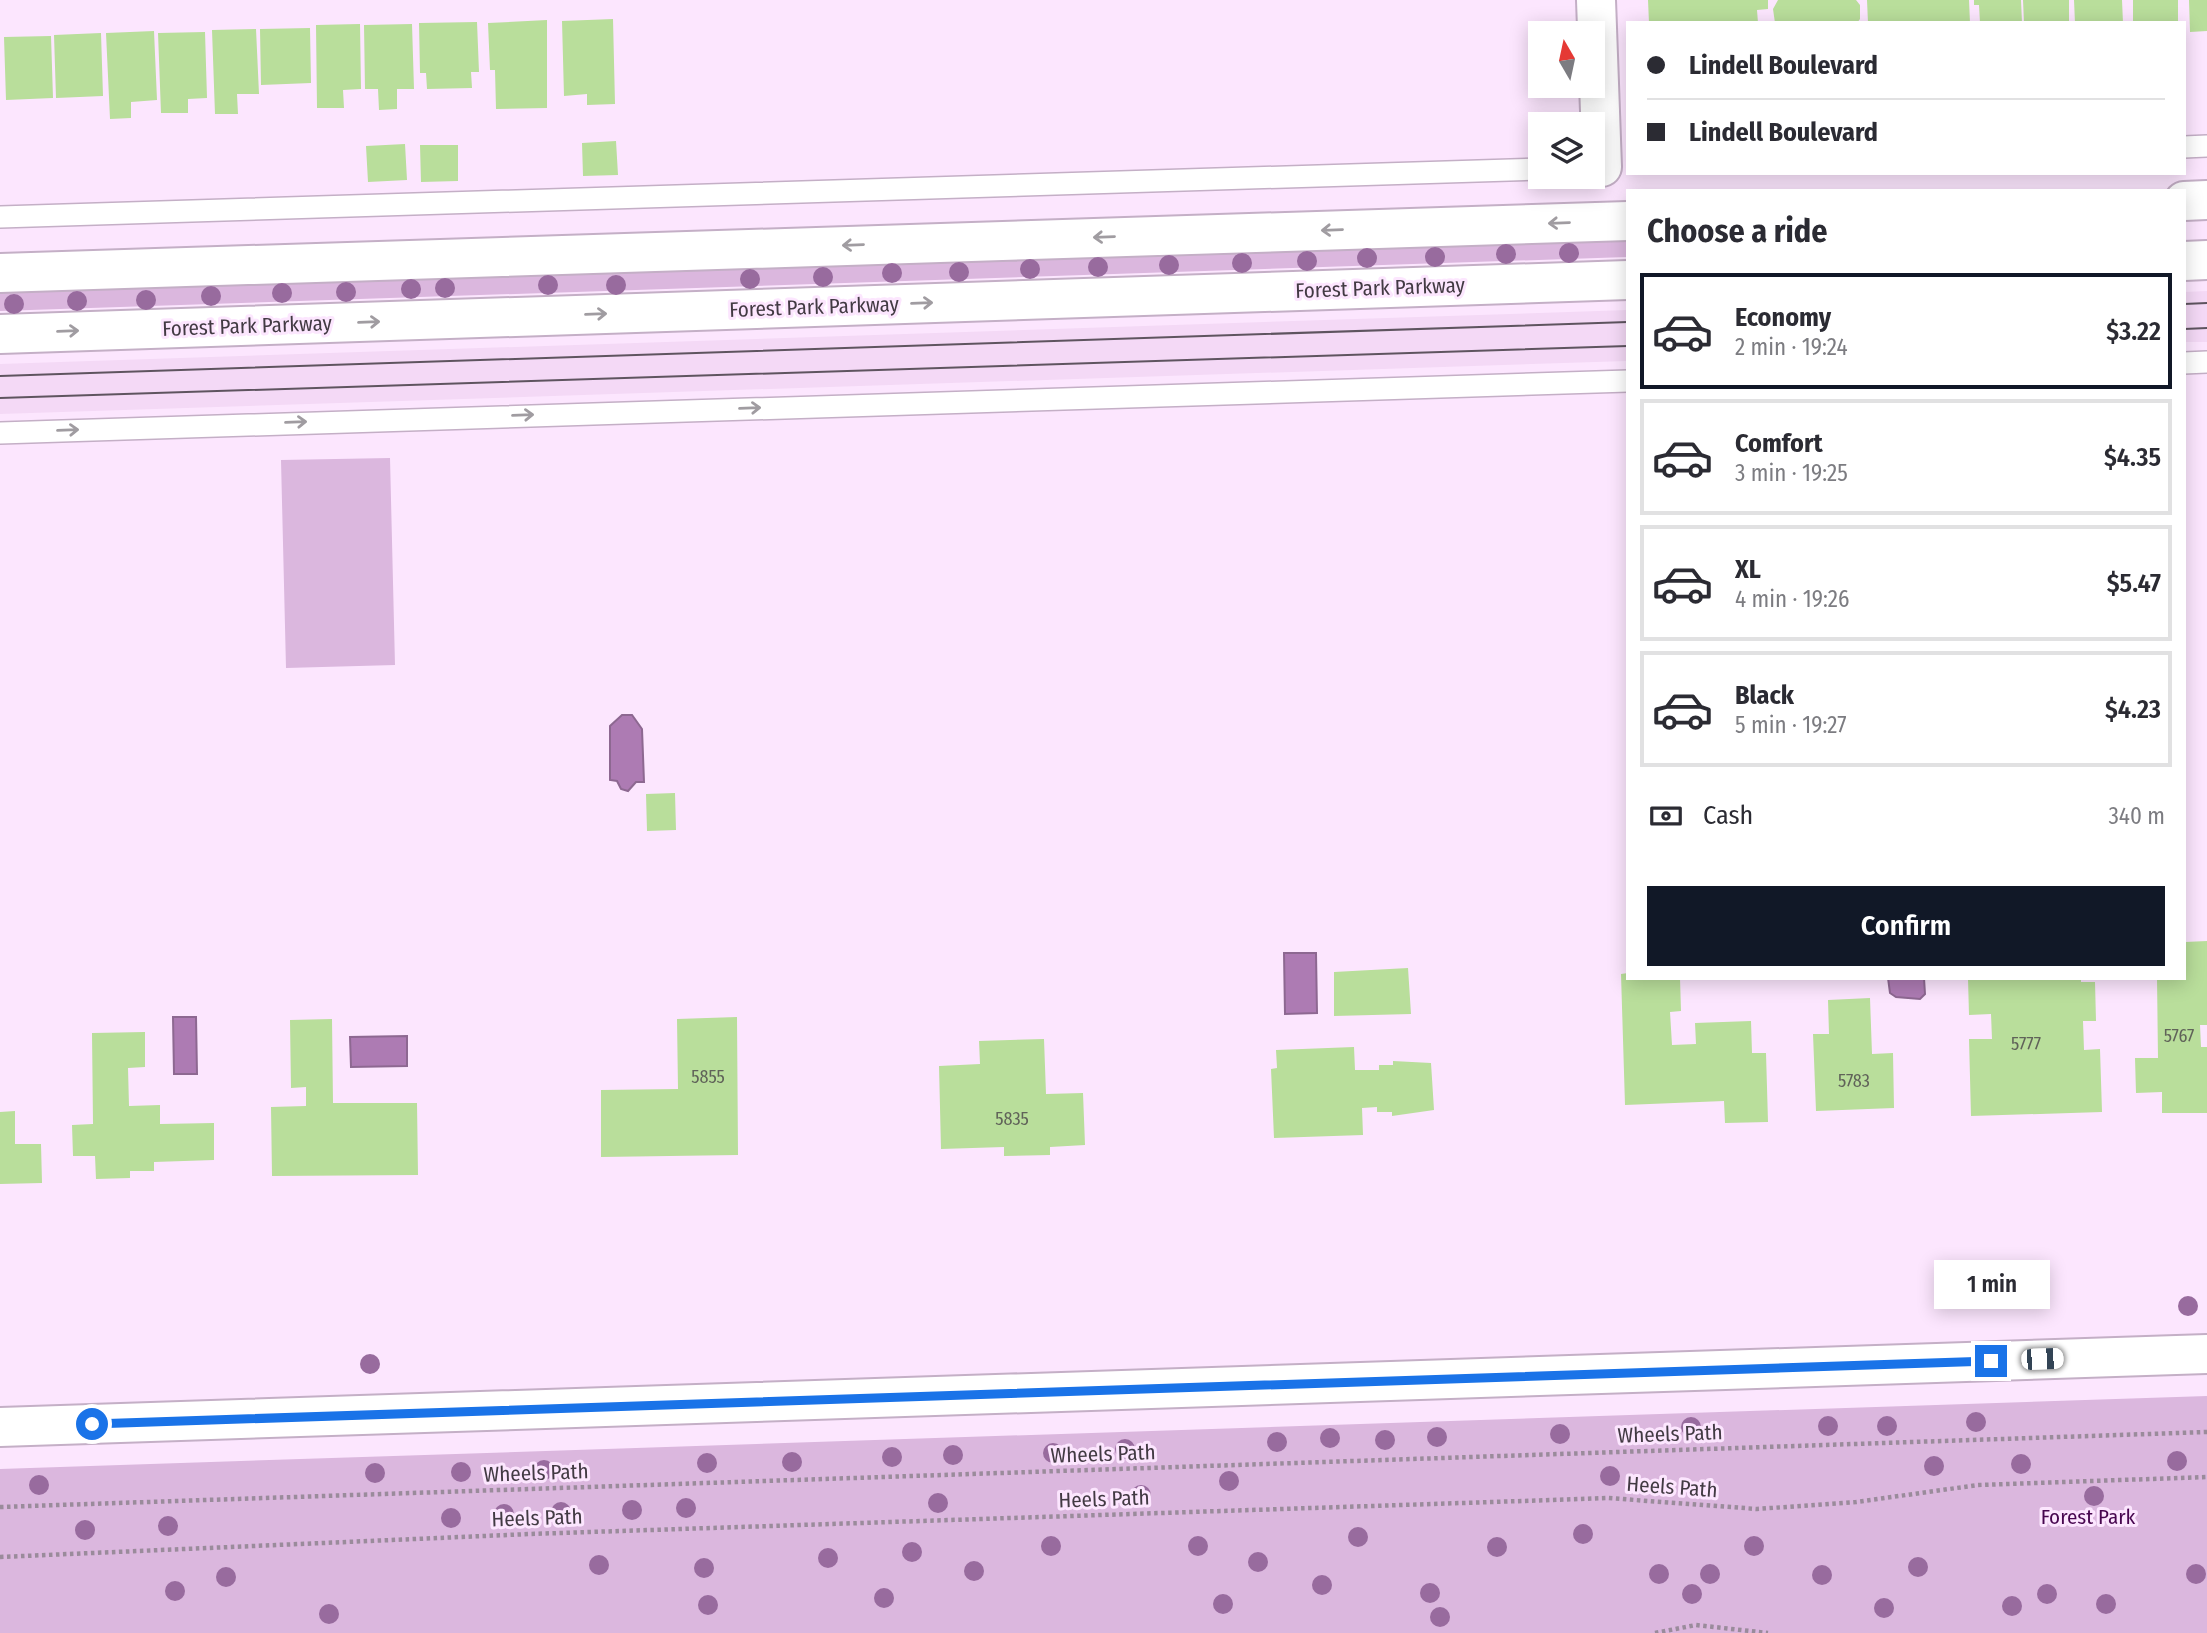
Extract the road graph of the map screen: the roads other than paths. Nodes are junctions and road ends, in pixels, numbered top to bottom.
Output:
1 (1596, 0) edge
2 (2207, 146) edge
3 (2186, 147) edge
4 (1607, 167) edge
5 (1528, 169) edge
6 (2207, 200) edge
7 (2186, 201) edge
8 (0, 218) edge
9 (1626, 221) edge
10 (2207, 260) edge
11 (2186, 261) edge
12 (0, 273) edge
13 (1626, 279) edge
14 (0, 334) edge
15 (2207, 362) edge
16 (2186, 363) edge
17 (1626, 381) edge
18 (0, 433) edge
19 (2207, 1354) edge
20 (0, 1427) edge

1 - 4 main road
2 - 3 lane
5 - 8 lane
6 - 7 main road
9 -> 12 main road
10 - 11 main road
14 -> 13 main road, Forest Park Parkway
15 - 16 lane
18 -> 17 lane
19 - 20 main road

